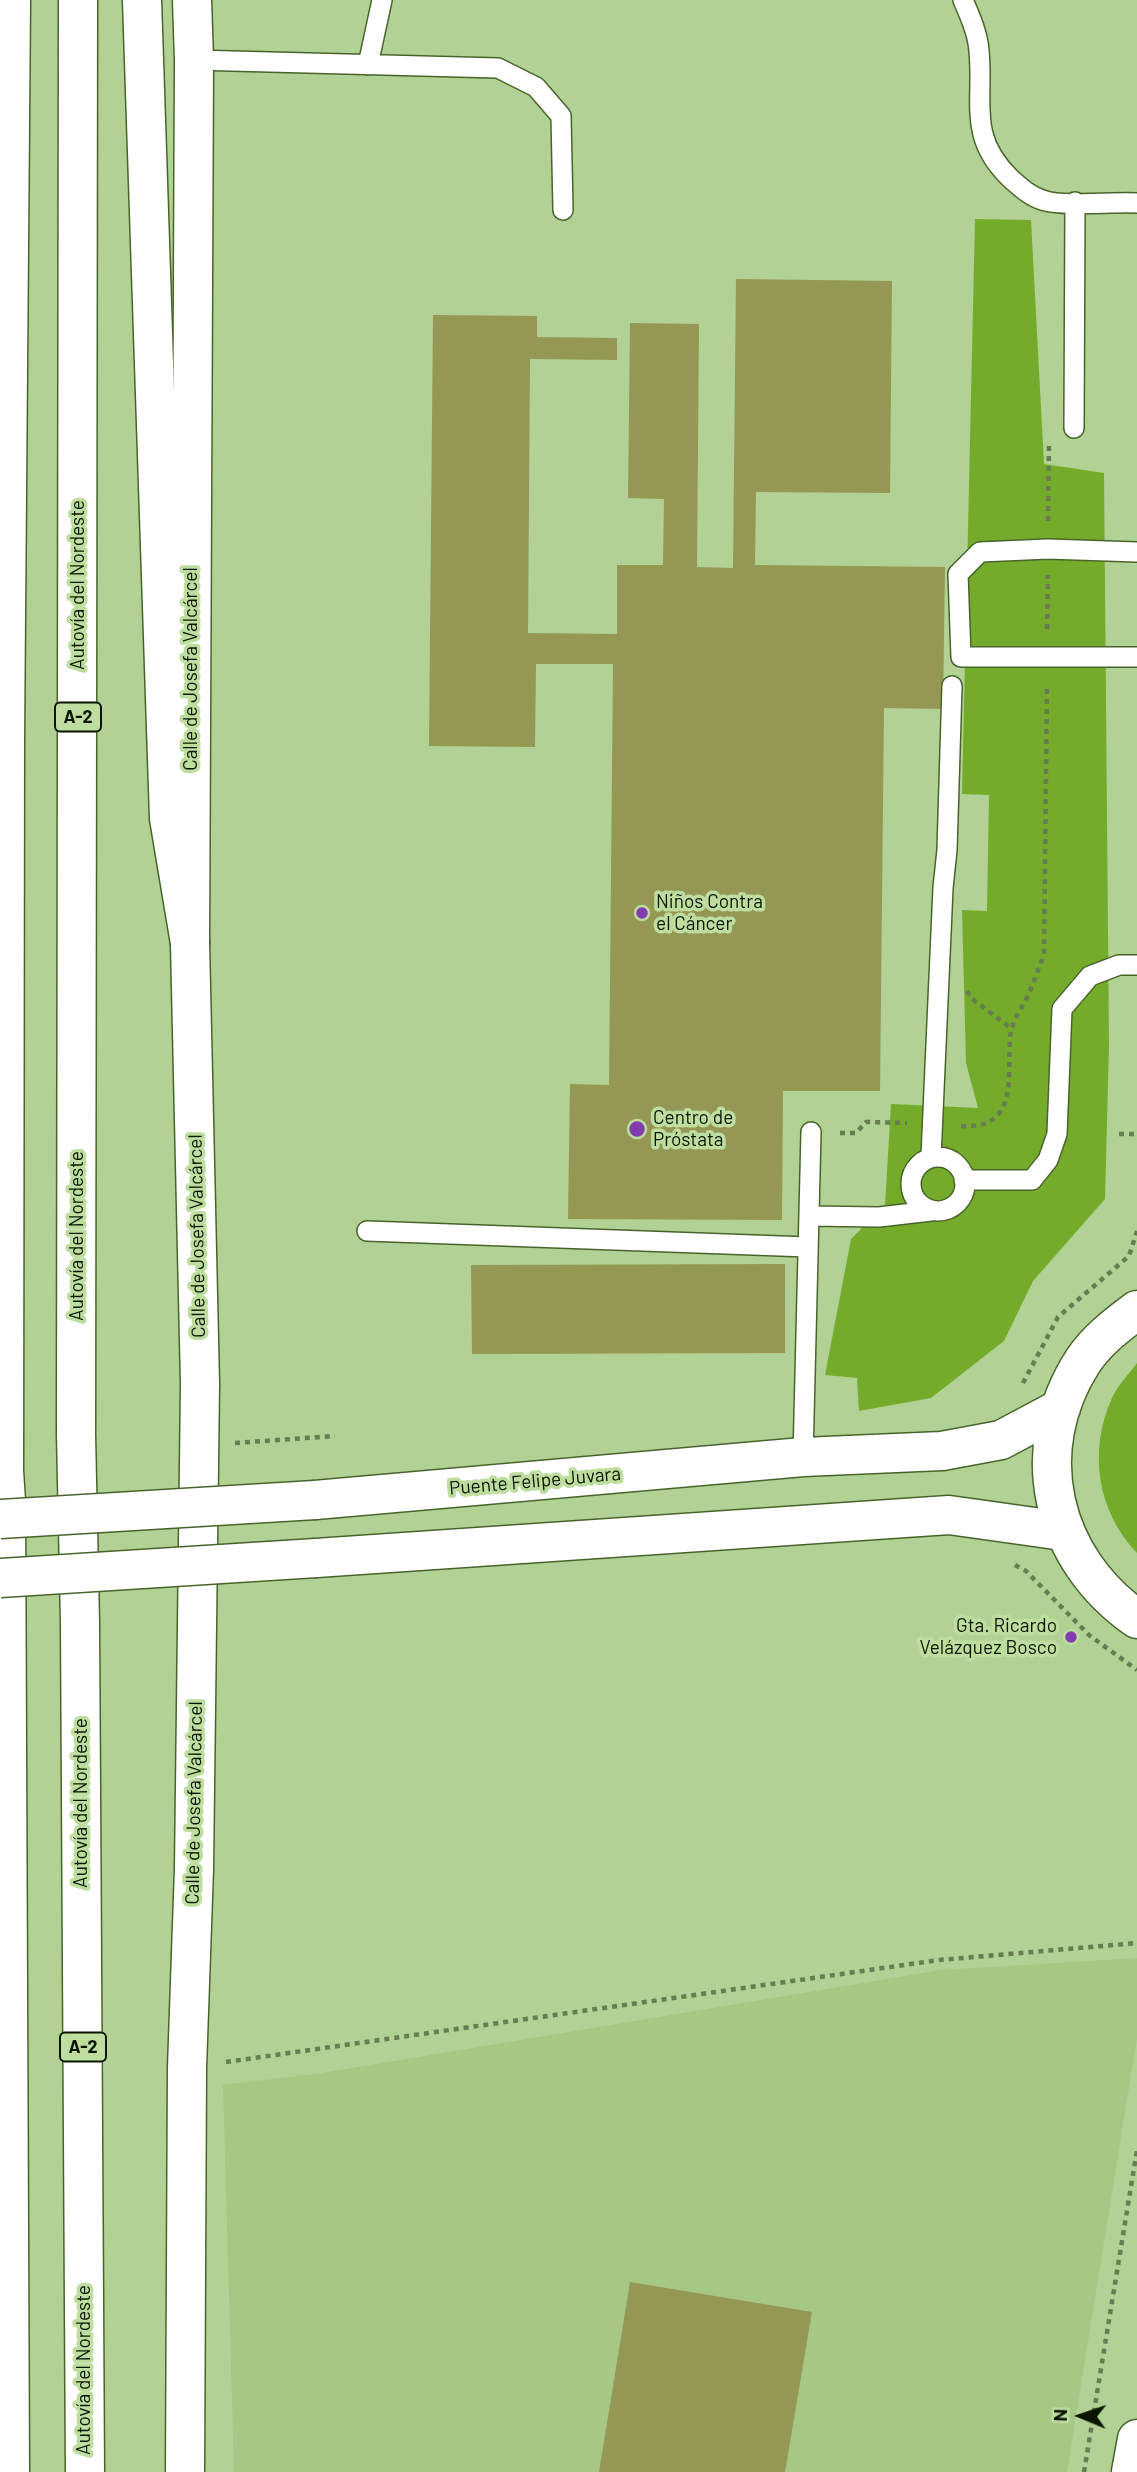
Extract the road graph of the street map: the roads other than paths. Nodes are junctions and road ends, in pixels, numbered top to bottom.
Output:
1 (11, 0) edge
2 (78, 0) edge
3 (142, 0) edge
4 (192, 0) edge
5 (382, 0) edge
6 (963, 0) edge
7 (194, 60) junction
8 (368, 65) junction
9 (1075, 202) junction
10 (1137, 203) edge
11 (563, 210) dead end
12 (1074, 428) dead end
13 (1137, 552) edge
14 (1137, 657) edge
15 (952, 686) dead end
16 (190, 943) junction
17 (1137, 965) edge
18 (811, 1132) dead end
19 (931, 1157) junction
20 (964, 1180) junction
21 (931, 1211) junction
22 (809, 1216) junction
23 (367, 1231) dead end
24 (808, 1247) junction
25 (1137, 1310) edge
26 (1061, 1408) junction
27 (803, 1457) junction
28 (0, 1519) edge
29 (1063, 1531) junction
30 (0, 1578) edge
31 (1137, 1619) edge
32 (1137, 2439) edge
33 (10, 2472) edge
34 (85, 2472) edge
35 (185, 2472) edge
36 (1131, 2472) edge

1 - 33 main road
2 - 34 main road, Autovía del Nordeste / A-2
3 - 16 main road
4 - 7 main road, Calle de Josefa Valcárcel
5 - 8 lane
6 - 9 lane
7 - 8 lane
7 - 16 main road, Calle de Josefa Valcárcel
8 - 11 lane
9 - 10 lane
9 - 12 lane
13 - 14 lane
15 - 19 lane
16 - 35 main road, Calle de Josefa Valcárcel
17 - 20 lane
18 - 22 lane
19 - 20 lane
19 - 21 lane
20 - 21 lane
21 - 22 lane
22 - 24 lane
23 - 24 lane
24 - 27 lane
25 - 26 main road
26 - 27 main road, Puente Felipe Juvara
26 - 29 main road
27 - 28 main road, Puente Felipe Juvara, bridge
29 - 30 main road, bridge
29 - 31 main road
32 - 36 main road

